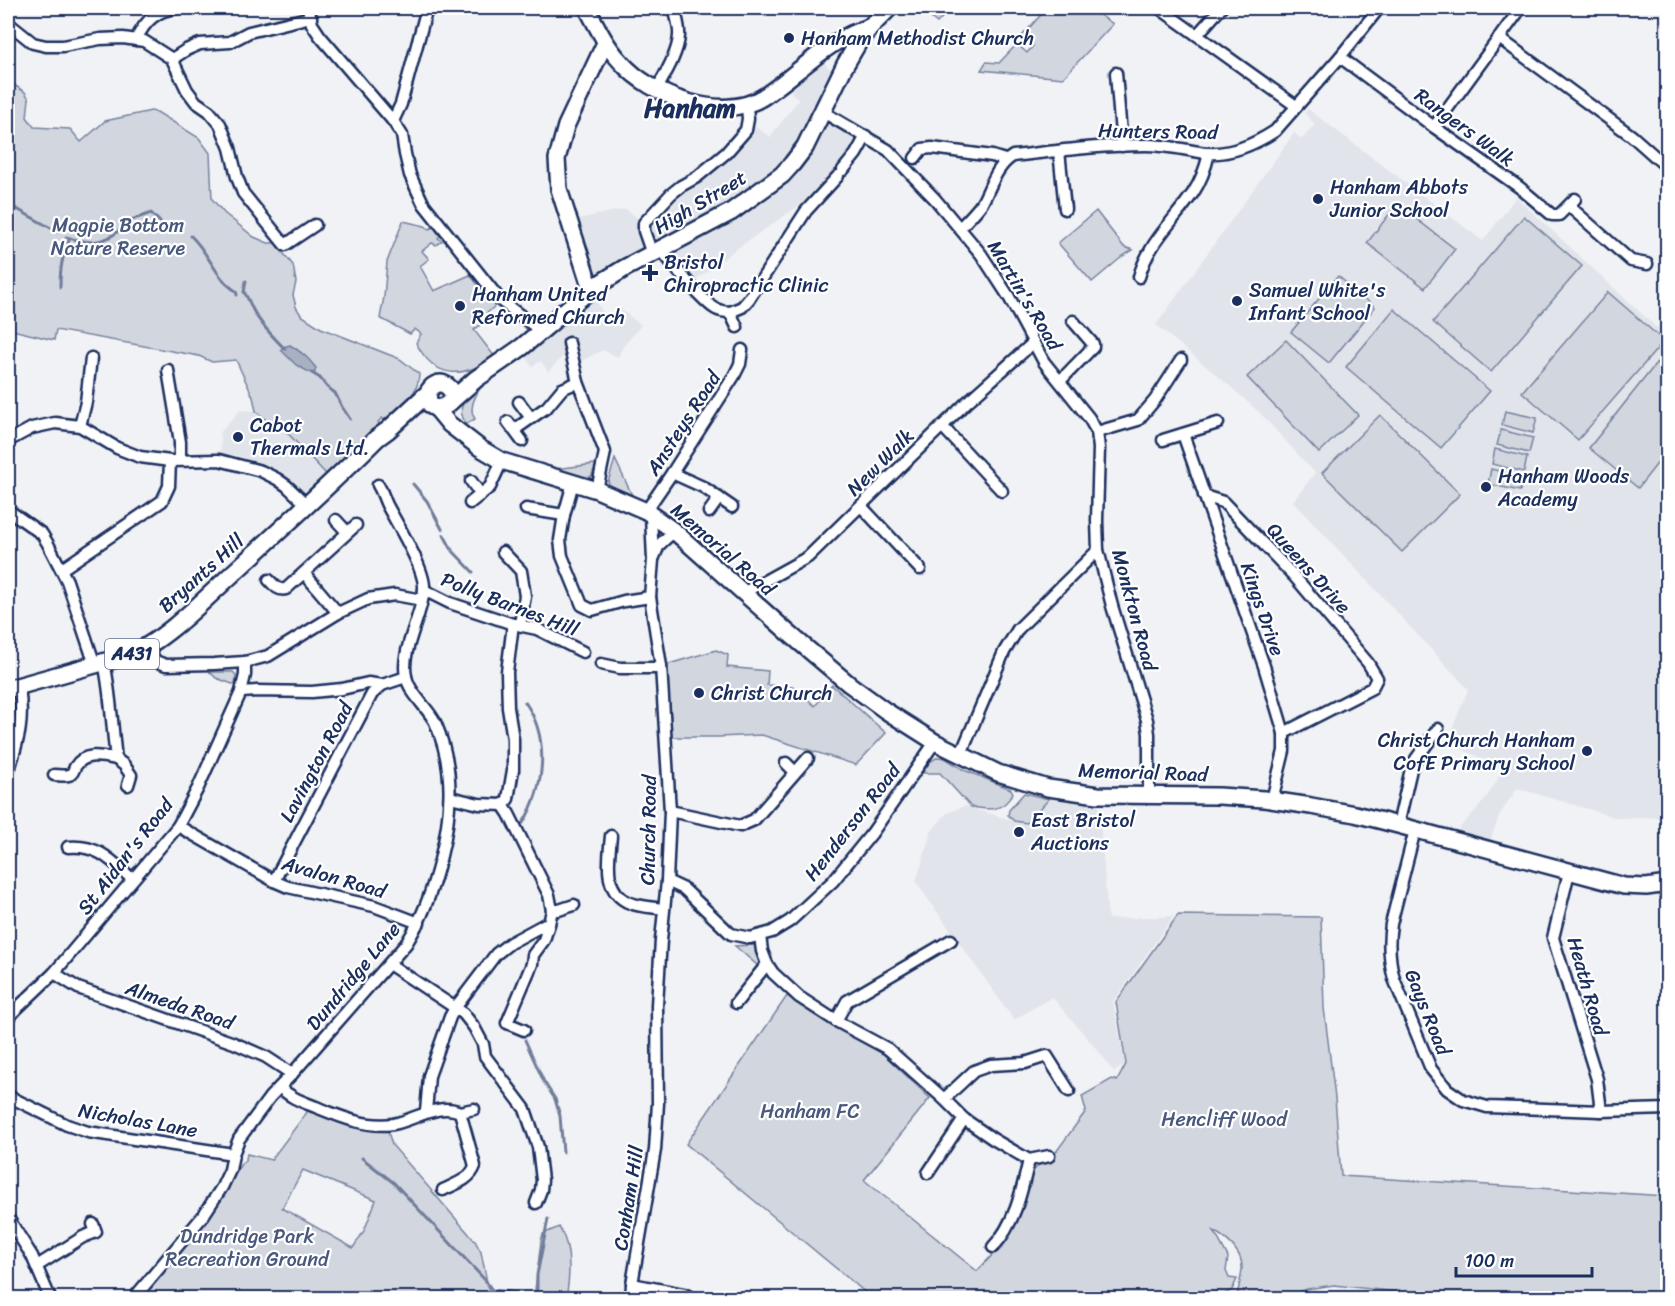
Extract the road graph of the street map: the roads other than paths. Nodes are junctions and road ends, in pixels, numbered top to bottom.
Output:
1 (177, 8) edge
2 (427, 8) edge
3 (587, 8) edge
4 (674, 8) edge
5 (889, 8) edge
6 (1159, 8) edge
7 (1221, 8) edge
8 (1379, 8) edge
9 (1521, 8) edge
10 (309, 12) edge
11 (8, 23) edge
12 (870, 27) junction
13 (1197, 35) junction
14 (1498, 38) junction
15 (136, 40) junction
16 (605, 43) junction
17 (823, 52) junction
18 (1340, 57) junction
19 (849, 58) junction
20 (172, 59) junction
21 (622, 64) junction
22 (1116, 73) dead end
23 (586, 82) junction
24 (657, 89) junction
25 (747, 106) junction
26 (1296, 106) junction
27 (823, 112) junction
28 (393, 121) junction
29 (1434, 127) junction
30 (866, 136) junction
31 (1122, 146) junction
32 (1059, 151) junction
33 (1209, 153) junction
34 (915, 158) dead end
35 (1005, 160) junction
36 (1668, 168) edge
37 (1065, 209) dead end
38 (960, 228) junction
39 (312, 233) dead end
40 (285, 245) junction
41 (656, 252) junction
42 (293, 255) dead end
43 (1647, 264) dead end
44 (1139, 277) dead end
45 (591, 289) junction
46 (730, 312) junction
47 (1073, 321) dead end
48 (737, 327) dead end
49 (541, 332) junction
50 (569, 343) dead end
51 (1033, 343) junction
52 (742, 350) dead end
53 (91, 358) dead end
54 (1181, 360) dead end
55 (168, 370) dead end
56 (476, 379) junction
57 (1060, 381) junction
58 (578, 382) junction
59 (439, 402) junction
60 (519, 402) dead end
61 (531, 418) junction
62 (1218, 423) dead end
63 (80, 426) junction
64 (942, 426) junction
65 (1097, 432) junction
66 (1183, 434) junction
67 (1163, 440) dead end
68 (8, 441) edge
69 (522, 441) dead end
70 (175, 461) junction
71 (502, 461) junction
72 (672, 473) junction
73 (471, 481) dead end
74 (573, 483) junction
75 (378, 485) dead end
76 (597, 490) junction
77 (1002, 491) dead end
78 (481, 495) junction
79 (1204, 496) junction
80 (719, 498) junction
81 (470, 503) dead end
82 (308, 505) junction
83 (861, 506) junction
84 (732, 507) dead end
85 (526, 509) dead end
86 (8, 510) edge
87 (709, 512) dead end
88 (649, 513) junction
89 (564, 515) junction
90 (336, 520) dead end
91 (356, 525) dead end
92 (674, 531) junction
93 (347, 532) junction
94 (1098, 550) junction
95 (503, 552) dead end
96 (653, 560) junction
97 (62, 569) junction
98 (920, 569) dead end
99 (304, 573) junction
100 (269, 580) dead end
101 (743, 593) junction
102 (423, 595) junction
103 (650, 597) junction
104 (338, 613) junction
105 (517, 624) junction
106 (148, 646) junction
107 (583, 652) dead end
108 (245, 662) junction
109 (100, 663) junction
110 (601, 664) dead end
111 (661, 668) junction
112 (406, 677) junction
113 (382, 685) junction
114 (13, 687) edge
115 (241, 692) junction
116 (1438, 729) dead end
117 (1284, 733) junction
118 (935, 742) junction
119 (961, 754) junction
120 (808, 758) dead end
121 (116, 759) junction
122 (786, 763) dead end
123 (795, 772) junction
124 (8, 773) edge
125 (54, 775) dead end
126 (128, 784) dead end
127 (1149, 796) junction
128 (450, 797) junction
129 (1272, 800) junction
130 (503, 805) junction
131 (670, 811) junction
132 (1398, 825) junction
133 (178, 826) junction
134 (1415, 830) junction
135 (78, 834) dead end
136 (611, 836) dead end
137 (1569, 872) junction
138 (132, 879) junction
139 (274, 881) junction
140 (667, 881) junction
141 (1668, 884) edge
142 (574, 904) dead end
143 (663, 909) junction
144 (552, 910) junction
145 (419, 923) junction
146 (549, 924) junction
147 (760, 936) junction
148 (951, 940) dead end
149 (389, 964) junction
150 (767, 964) junction
151 (54, 973) junction
152 (743, 1000) dead end
153 (456, 1008) junction
154 (8, 1017) edge
155 (836, 1020) junction
156 (524, 1030) dead end
157 (292, 1074) junction
158 (280, 1087) junction
159 (1069, 1091) dead end
160 (8, 1096) edge
161 (944, 1099) junction
162 (658, 1103) joint
163 (474, 1109) dead end
164 (1668, 1109) edge
165 (426, 1112) junction
166 (460, 1112) junction
167 (1601, 1112) junction
168 (964, 1119) junction
169 (233, 1154) junction
170 (1049, 1156) dead end
171 (1029, 1160) junction
172 (928, 1173) dead end
173 (443, 1190) dead end
174 (536, 1203) dead end
175 (9, 1224) edge
176 (96, 1231) dead end
177 (993, 1247) dead end
178 (37, 1266) junction
179 (632, 1284) junction
180 (50, 1299) edge
181 (134, 1299) edge
182 (632, 1299) edge
183 (692, 1299) edge

1 - 15 street
2 - 28 street
3 - 16 street
4 - 24 street
5 - 12 main road, High Street / A431
6 - 13 street
7 - 13 street
8 - 18 street, Hunters Road
9 - 14 street
10 - 20 street
10 - 28 street
11 - 15 street
12 - 17 street
12 - 19 main road, High Street / A431
13 - 26 street
14 - 29 street
14 - 36 street
15 - 20 street
16 - 21 street
16 - 23 street
17 - 19 street
17 - 25 street
18 - 26 street, Hunters Road
18 - 29 street, Rangers Walk
19 - 27 main road, High Street / A431
20 - 40 street
21 - 23 street
21 - 24 street
22 - 31 street
23 - 45 street
24 - 25 street
25 - 41 street
26 - 33 street, Hunters Road
27 - 30 street, Martin's Road
27 - 41 main road, High Street / A431
28 - 49 street
29 - 43 street, Rangers Walk
30 - 38 street, Martin's Road
30 - 46 street
31 - 32 street, Hunters Road
31 - 33 street, Hunters Road
32 - 35 street, Hunters Road
32 - 37 street
33 - 44 street
34 - 35 street, Hunters Road
35 - 38 street
38 - 51 street, Martin's Road
39 - 40 street
40 - 42 street
41 - 45 main road, High Street / A431
41 - 46 street
45 - 49 main road, High Street / A431
46 - 48 street
47 - 57 street
49 - 56 main road, High Street / A431
50 - 58 street
51 - 57 street, Martin's Road
51 - 64 street, New Walk
52 - 72 street, Ansteys Road
53 - 63 street
54 - 65 street
55 - 70 street
56 - 59 main road, High Street / A431
56 - 59 main road, High Street / A431
57 - 65 street, Martin's Road
58 - 61 street
58 - 76 street
59 - 71 street, Memorial Road
59 - 82 main road, Bryants Hill / A431
60 - 61 street
61 - 69 street
62 - 66 street
63 - 68 street
63 - 70 street
64 - 77 street
64 - 83 street, New Walk
65 - 94 street, Monkton Road
66 - 67 street
66 - 79 street, Kings Drive
70 - 82 street
70 - 97 street
71 - 74 street, Memorial Road
71 - 78 street
72 - 80 street
72 - 88 street, Ansteys Road
73 - 78 street
74 - 76 street, Memorial Road
74 - 89 street
75 - 102 street
76 - 88 street, Memorial Road
78 - 81 street
79 - 117 street, Kings Drive
79 - 117 street, Queens Drive
80 - 84 street
80 - 87 street
82 - 106 main road, Bryants Hill / A431
83 - 98 street
83 - 101 street, New Walk
85 - 89 street
86 - 97 street
88 - 92 street, Memorial Road
88 - 96 street, Church Road
89 - 103 street
90 - 93 street
91 - 93 street
92 - 96 street, Church Road
92 - 101 street, Memorial Road
93 - 99 street
94 - 119 street
94 - 127 street, Monkton Road
95 - 105 street
96 - 103 street, Church Road
97 - 109 street
99 - 100 street
99 - 104 street
101 - 118 street, Memorial Road
102 - 104 street, Polly Barnes Hill
102 - 105 street, Polly Barnes Hill
102 - 112 street
103 - 111 street, Church Road
104 - 108 street, Polly Barnes Hill
105 - 107 street, Polly Barnes Hill
105 - 130 street
106 - 108 street, Polly Barnes Hill
106 - 109 main road, Bryants Hill / A431
108 - 115 street, St Aidan's Road
109 - 114 main road, Bryants Hill / A431
109 - 121 street
110 - 111 street
111 - 131 street, Church Road
112 - 113 street
112 - 128 street, Dundridge Lane
113 - 115 street
113 - 139 street, Lavington Road
114 - 124 street
115 - 133 street, St Aidan's Road
116 - 132 street
117 - 129 street, Kings Drive
118 - 119 street, Memorial Road
118 - 147 street, Henderson Road
119 - 127 street, Memorial Road
120 - 123 street
121 - 125 street
121 - 126 street
122 - 123 street
123 - 131 street
127 - 129 street, Memorial Road
128 - 130 street
128 - 145 street, Dundridge Lane
129 - 132 street, Memorial Road
130 - 144 street
131 - 140 street, Church Road
132 - 134 street, Memorial Road
133 - 138 street, St Aidan's Road
133 - 139 street, Avalon Road
134 - 137 street, Memorial Road
134 - 167 street, Gays Road
135 - 138 street
136 - 143 street
137 - 141 street, Memorial Road
137 - 167 street, Heath Road
138 - 151 street, St Aidan's Road
139 - 145 street, Avalon Road
140 - 143 street, Church Road
140 - 147 street
142 - 144 street
143 - 162 street, Church Road
144 - 146 street
145 - 149 street, Dundridge Lane
146 - 153 street
146 - 156 street
147 - 150 street
148 - 155 street
149 - 153 street
149 - 157 street, Dundridge Lane
150 - 152 street
150 - 155 street
151 - 154 street, St Aidan's Road
151 - 157 street, Almeda Road
153 - 165 street
153 - 174 street
155 - 161 street
157 - 158 street, Dundridge Lane
158 - 165 street
158 - 169 street, Dundridge Lane
159 - 161 street
160 - 169 street, Nicholas Lane
161 - 168 street
162 - 179 street, Conham Hill
163 - 166 street
164 - 167 street, Gays Road
165 - 166 street
166 - 173 street
168 - 171 street
168 - 172 street
169 - 181 street, Dundridge Lane
170 - 171 street
171 - 177 street
175 - 178 street
176 - 178 street
178 - 180 street
179 - 182 street, Conham Hill
179 - 183 street

